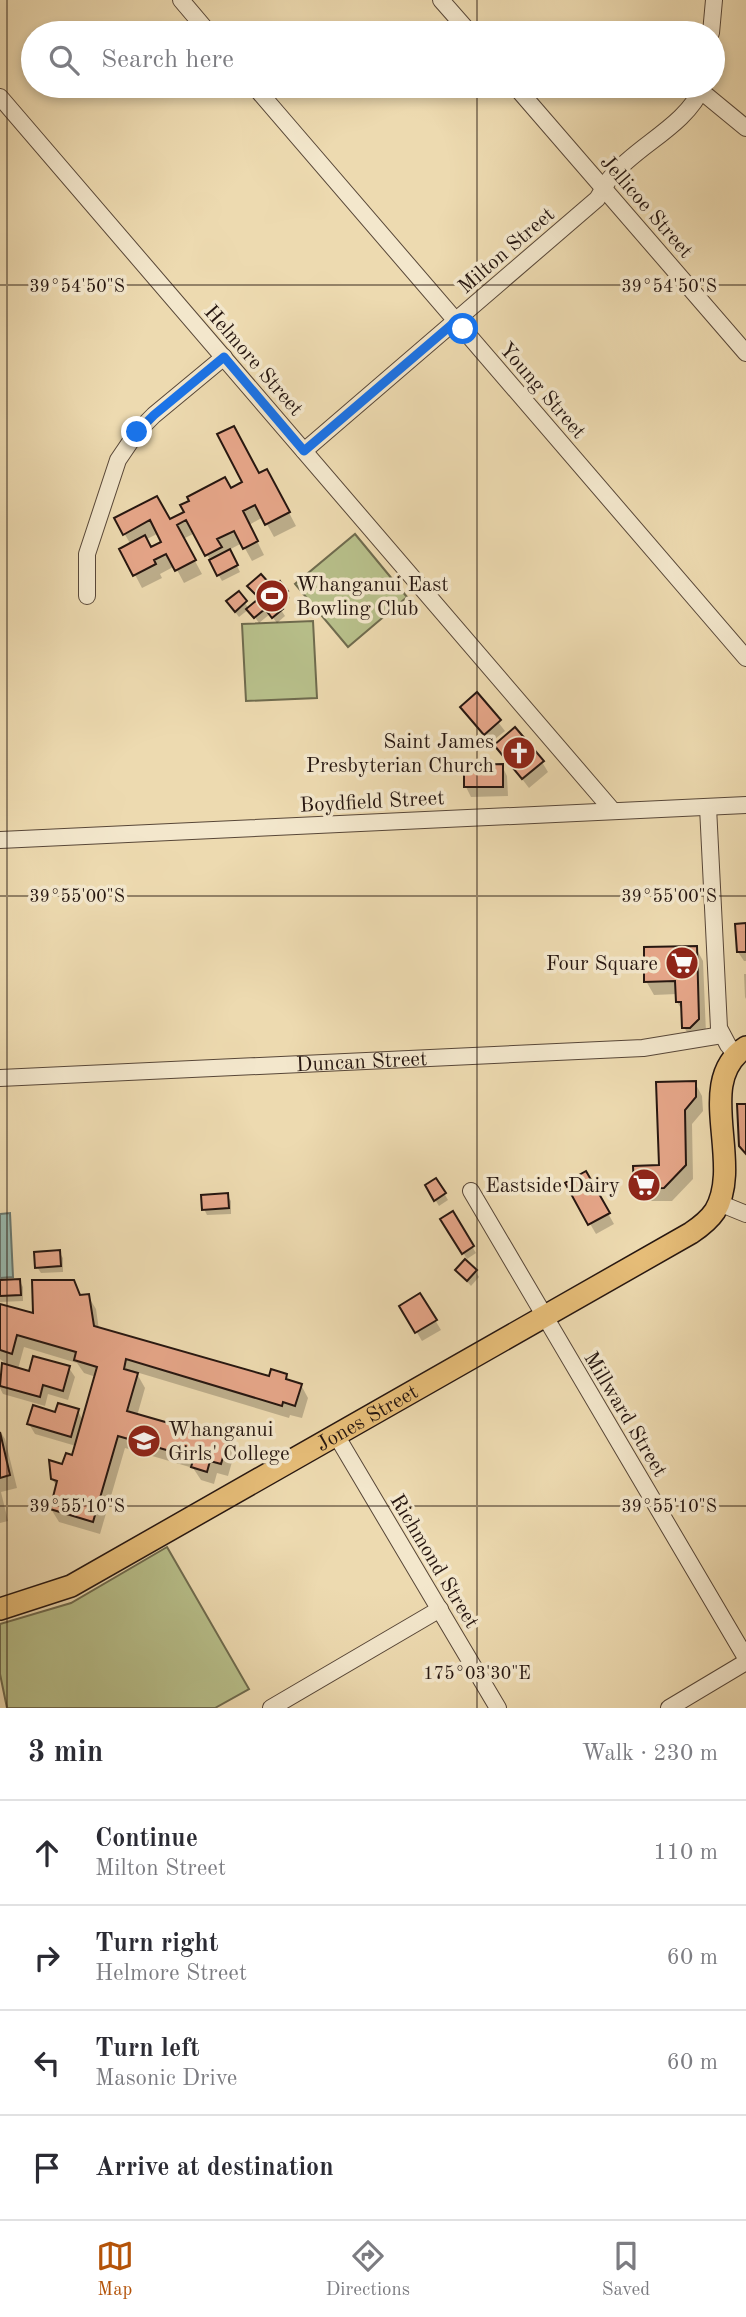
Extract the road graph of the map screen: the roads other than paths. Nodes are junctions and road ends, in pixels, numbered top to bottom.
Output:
1 (181, 0) edge
2 (441, 0) edge
3 (714, 0) edge
4 (199, 21) edge
5 (459, 21) edge
6 (713, 21) edge
7 (0, 97) edge
8 (264, 98) edge
9 (525, 98) edge
10 (695, 98) edge
11 (713, 98) edge
12 (746, 128) edge
13 (604, 188) junction
14 (456, 321) junction
15 (746, 353) edge
16 (224, 357) junction
17 (304, 451) junction
18 (87, 596) dead end
19 (746, 657) edge
20 (746, 805) edge
21 (708, 807) junction
22 (613, 811) junction
23 (0, 840) edge
24 (722, 1035) junction
25 (741, 1051) edge
26 (0, 1078) edge
27 (471, 1191) dead end
28 (719, 1203) junction
29 (746, 1214) edge
30 (544, 1316) junction
31 (336, 1435) junction
32 (0, 1609) edge
33 (440, 1609) junction
34 (746, 1660) edge
35 (271, 1708) edge
36 (498, 1708) edge
37 (669, 1708) edge

1 - 4 street
2 - 5 street
3 - 6 street
7 - 16 street, Helmore Street
8 - 14 street, Young Street
9 - 13 street, Jellicoe Street
10 - 13 street, Milton Street
11 - 12 street
13 - 14 street, Milton Street
13 - 15 street, Jellicoe Street
14 - 17 street, Milton Street
14 - 19 street, Young Street
16 - 17 street, Helmore Street
16 - 18 street
17 - 22 street, Helmore Street
20 - 21 street, Boydfield Street
21 - 22 street, Boydfield Street
21 - 24 street
22 - 23 street, Boydfield Street
24 - 25 street
24 - 26 street, Duncan Street
25 - 28 main road
27 - 30 street, Millward Street
28 - 29 street
28 - 30 main road, Jones Street
30 - 31 main road, Jones Street
30 - 34 street, Millward Street
31 - 32 main road, Jones Street
31 - 33 street, Richmond Street
33 - 35 street
33 - 36 street, Richmond Street
34 - 37 street

